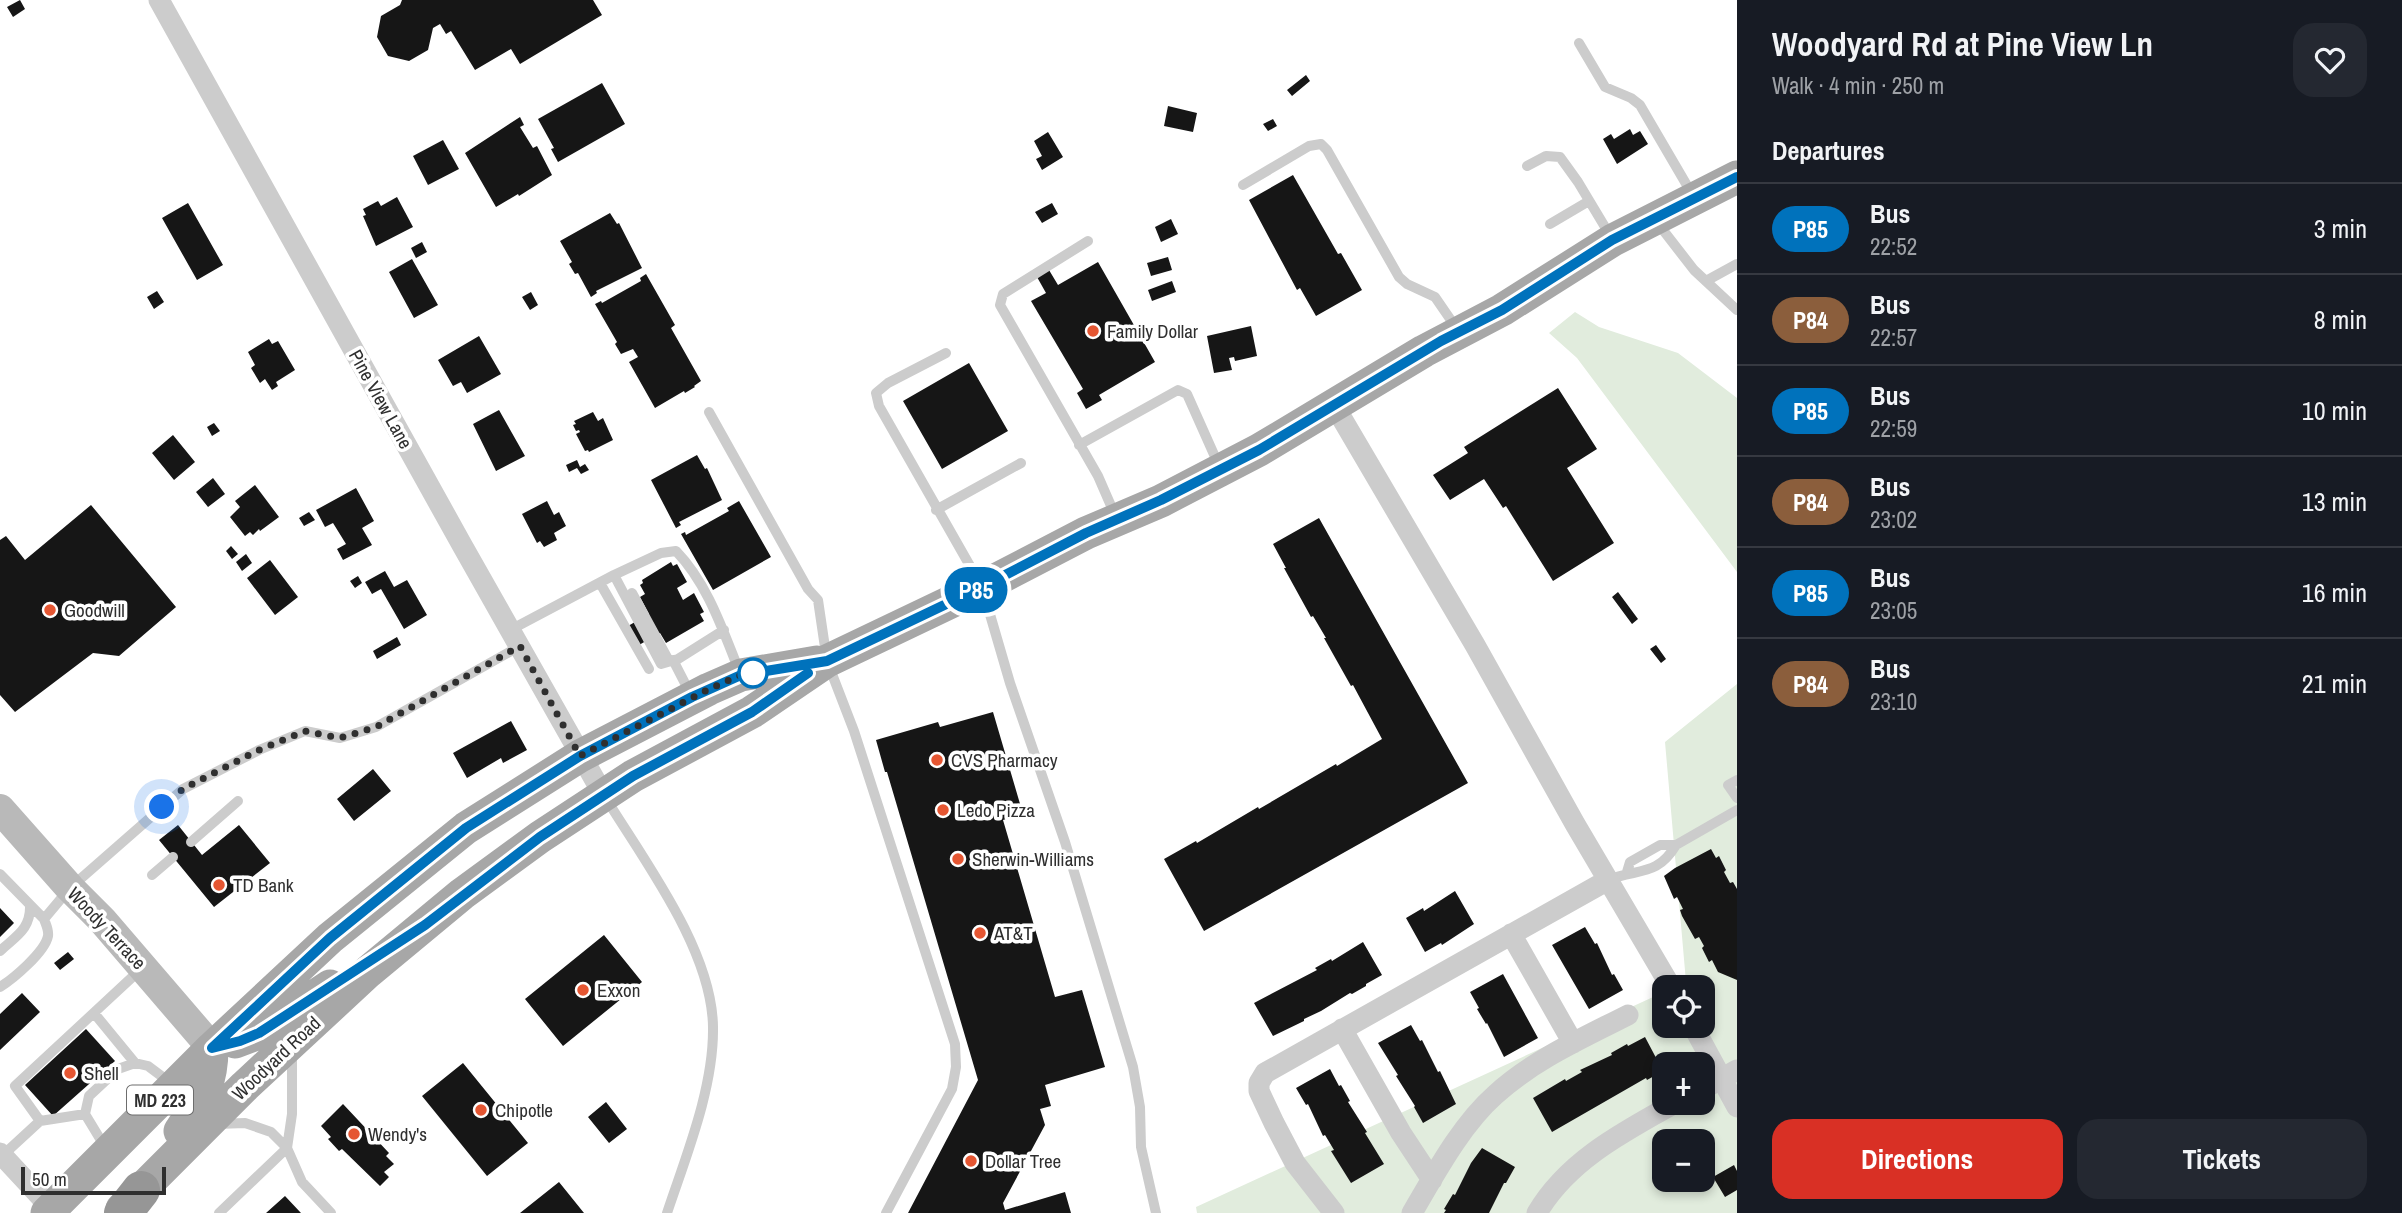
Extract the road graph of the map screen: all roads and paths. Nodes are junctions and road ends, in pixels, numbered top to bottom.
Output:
1 (159, 0) edge
2 (1579, 43) dead end
3 (1527, 166) dead end
4 (1737, 177) edge
5 (1243, 185) dead end
6 (1695, 200) junction
7 (1589, 201) junction
8 (1654, 219) junction
9 (1549, 224) dead end
10 (1612, 240) junction
11 (1088, 241) dead end
12 (1737, 264) edge
13 (1706, 281) junction
14 (1737, 310) edge
15 (1459, 331) junction
16 (946, 353) dead end
17 (1334, 405) junction
18 (709, 412) dead end
19 (1080, 445) junction
20 (1021, 463) dead end
21 (1221, 471) junction
22 (936, 510) junction
23 (1118, 521) junction
24 (611, 577) junction
25 (982, 587) junction
26 (724, 630) junction
27 (515, 638) junction
28 (671, 661) junction
29 (827, 661) junction
30 (652, 667) dead end
31 (741, 675) junction
32 (692, 697) junction
33 (580, 756) junction
34 (1737, 780) edge
35 (604, 796) junction
36 (1737, 798) edge
37 (238, 801) dead end
38 (0, 809) edge
39 (1737, 810) edge
40 (191, 842) dead end
41 (173, 857) dead end
42 (152, 875) dead end
43 (1, 876) edge
44 (1618, 876) junction
45 (70, 888) junction
46 (30, 905) junction
47 (44, 919) junction
48 (425, 925) junction
49 (1511, 934) junction
50 (0, 951) edge
51 (143, 968) junction
52 (1665, 975) edge
53 (0, 987) edge
54 (94, 1013) junction
55 (1628, 1016) dead end
56 (1342, 1030) junction
57 (1699, 1038) edge
58 (292, 1043) junction
59 (1573, 1043) junction
60 (212, 1048) junction
61 (135, 1063) junction
62 (1720, 1079) edge
63 (174, 1086) junction
64 (1737, 1107) edge
65 (85, 1114) junction
66 (1656, 1115) edge
67 (40, 1121) junction
68 (207, 1124) junction
69 (287, 1148) junction
70 (108, 1152) junction
71 (1, 1155) edge
72 (1432, 1180) junction
73 (128, 1205) edge
74 (49, 1210) edge
75 (219, 1213) edge
76 (331, 1213) edge
77 (667, 1213) edge
78 (886, 1213) edge
79 (1156, 1213) edge
80 (1334, 1213) edge
81 (1412, 1213) edge
82 (1537, 1213) edge

1 - 27 street, Pine View Lane
2 - 6 lane
3 - 7 lane
4 - 6 main road, Woodyard Road / MD 223
5 - 15 lane
6 - 8 main road, Woodyard Road / MD 223
7 - 9 lane
7 - 10 lane
8 - 10 main road, Woodyard Road / MD 223
8 - 13 lane
10 - 15 main road, Woodyard Road / MD 223
11 - 19 lane
12 - 13 lane
13 - 14 lane
15 - 17 main road, Woodyard Road / MD 223
16 - 22 lane
17 - 21 main road, Woodyard Road / MD 223
17 - 44 street
18 - 29 lane
19 - 21 lane
19 - 23 lane
20 - 22 lane
21 - 23 main road, Woodyard Road / MD 223
22 - 25 lane
23 - 25 main road, Woodyard Road / MD 223
24 - 26 lane
24 - 27 lane
24 - 28 lane
24 - 30 lane
25 - 29 main road, Woodyard Road / MD 223
25 - 79 lane
26 - 28 lane
26 - 31 lane
27 - 33 street, Pine View Lane
27 - 45 lane
28 - 32 lane
29 - 31 main road, Woodyard Road / MD 223
29 - 35 main road, Woodyard Road / MD 223
29 - 78 lane
31 - 32 main road, Woodyard Road / MD 223
32 - 33 main road, Woodyard Road / MD 223
33 - 35 street, Pine View Lane
33 - 60 main road, Woodyard Road / MD 223
34 - 36 lane
35 - 48 main road, Woodyard Road / MD 223
35 - 77 lane
37 - 40 lane
38 - 45 street, Woody Terrace
39 - 44 lane
41 - 42 lane
43 - 46 lane
44 - 49 street
44 - 52 street
45 - 47 lane
45 - 51 street, Woody Terrace
46 - 47 lane
46 - 50 lane
47 - 53 lane
48 - 58 main road, Woodyard Road / MD 223
48 - 60 main road
49 - 56 street
49 - 59 street
51 - 54 lane
51 - 60 street, Woody Terrace
54 - 61 lane
54 - 67 lane
55 - 59 street
56 - 72 street
56 - 80 street
57 - 62 street
58 - 68 main road, Woodyard Road / MD 223
58 - 69 lane
59 - 72 street
60 - 63 main road, Woodyard Road / MD 223
60 - 73 main road
61 - 63 lane
61 - 65 lane
62 - 64 street
63 - 70 main road, Woodyard Road / MD 223
65 - 67 lane
65 - 70 lane
66 - 82 street
67 - 71 lane
68 - 69 lane
68 - 73 main road, Woodyard Road / MD 223
69 - 75 lane
69 - 76 lane
70 - 74 main road, Woodyard Road / MD 223
71 - 74 street
72 - 81 street

